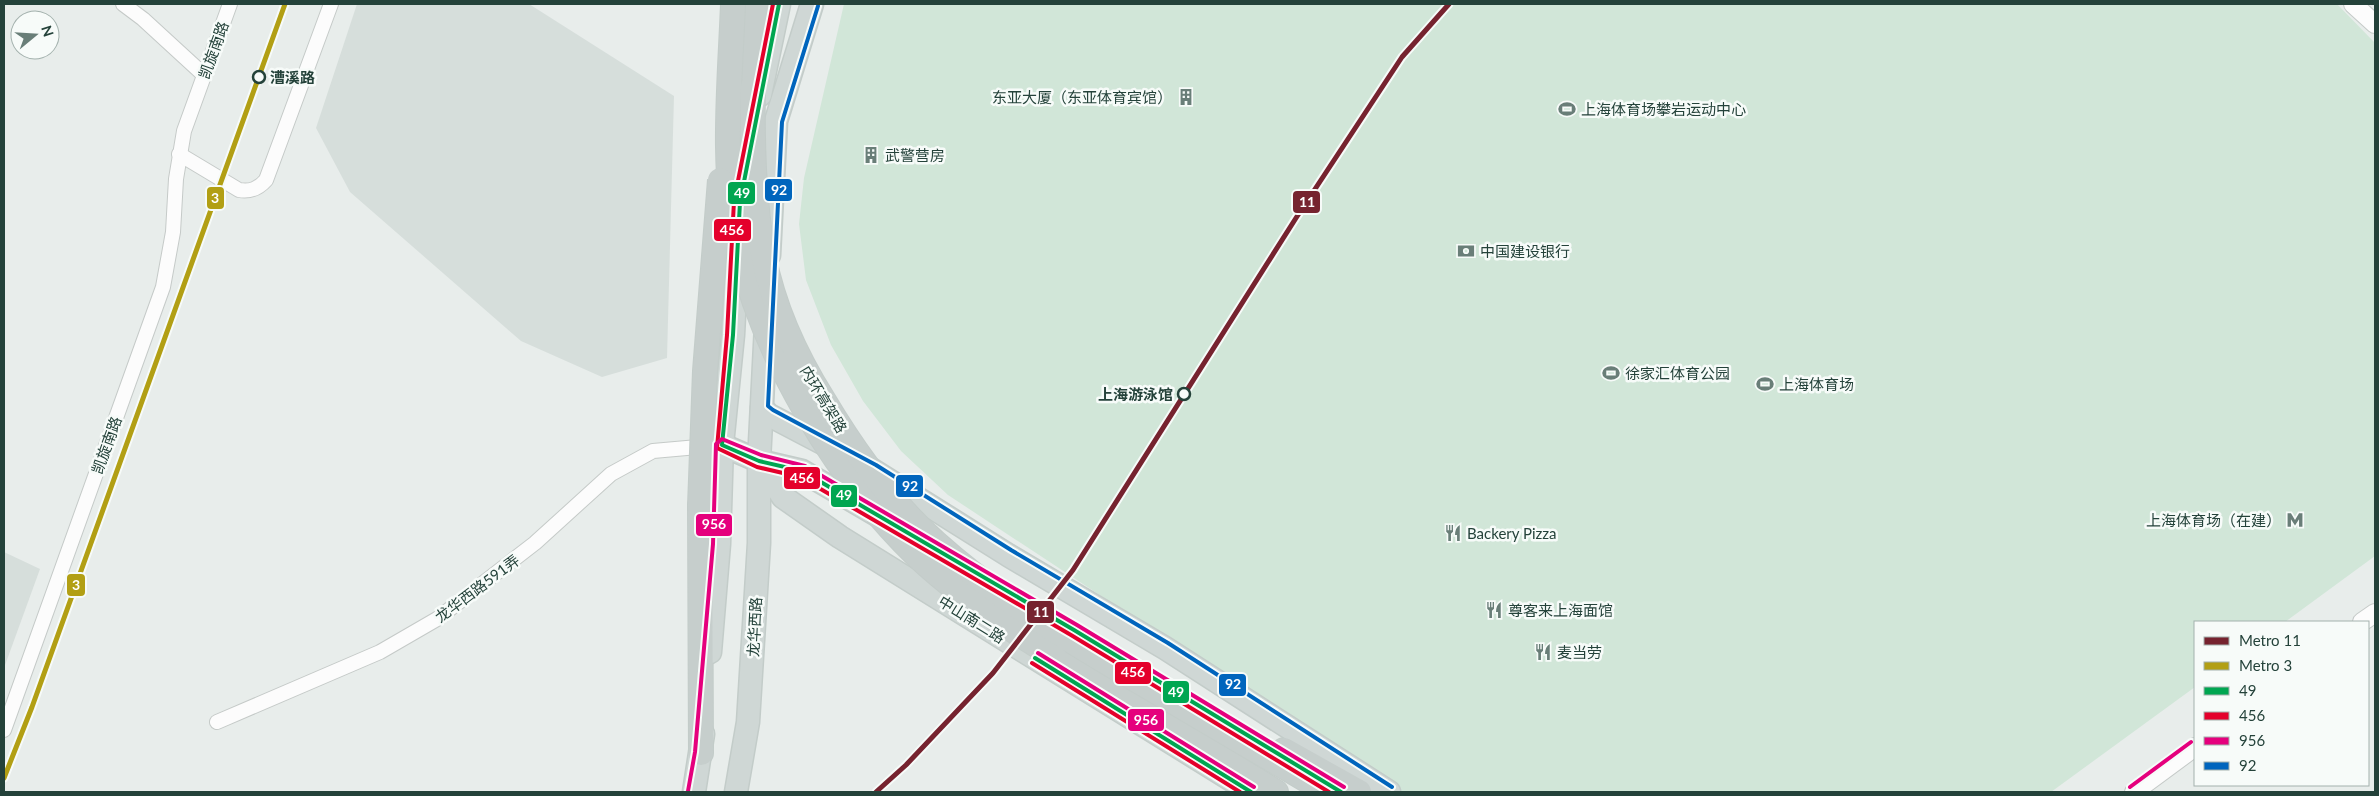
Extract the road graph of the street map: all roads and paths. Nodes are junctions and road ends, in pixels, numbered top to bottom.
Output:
1 (123, 4) edge
2 (230, 4) edge
3 (331, 4) edge
4 (733, 4) edge
5 (756, 4) edge
6 (779, 4) edge
7 (812, 4) edge
8 (2353, 4) edge
9 (2375, 24) edge
10 (204, 75) junction
11 (730, 86) junction
12 (179, 154) junction
13 (762, 408) junction
14 (722, 445) junction
15 (759, 460) junction
16 (2375, 613) edge
17 (2363, 621) edge
18 (1141, 682) junction
19 (217, 722) dead end
20 (4, 730) edge
21 (2194, 748) edge
22 (701, 753) junction
23 (694, 792) edge
24 (736, 792) edge
25 (1251, 792) edge
26 (1276, 792) edge
27 (1327, 792) edge
28 (1341, 792) edge
29 (1359, 792) edge
30 (1389, 792) edge
31 (2134, 792) edge

1 - 10 street
2 - 10 street, 凯旋南路
3 - 12 street
4 - 11 highway, 内环高架路, bridge
5 - 18 highway, 内环高架路, bridge
6 - 14 main road
7 - 13 main road
8 - 9 street
10 - 12 street, 凯旋南路
11 - 22 highway, bridge
11 - 26 highway, 内环高架路, bridge
12 - 20 street, 凯旋南路
13 - 15 main road
13 - 30 main road
14 - 15 main road
14 - 19 street, 龙华西路591弄
14 - 22 main road
15 - 24 main road, 龙华西路
15 - 25 main road, 中山南二路
15 - 28 main road
16 - 17 street
18 - 27 highway, 内环高架路, bridge
18 - 29 highway
21 - 31 street
22 - 23 main road

